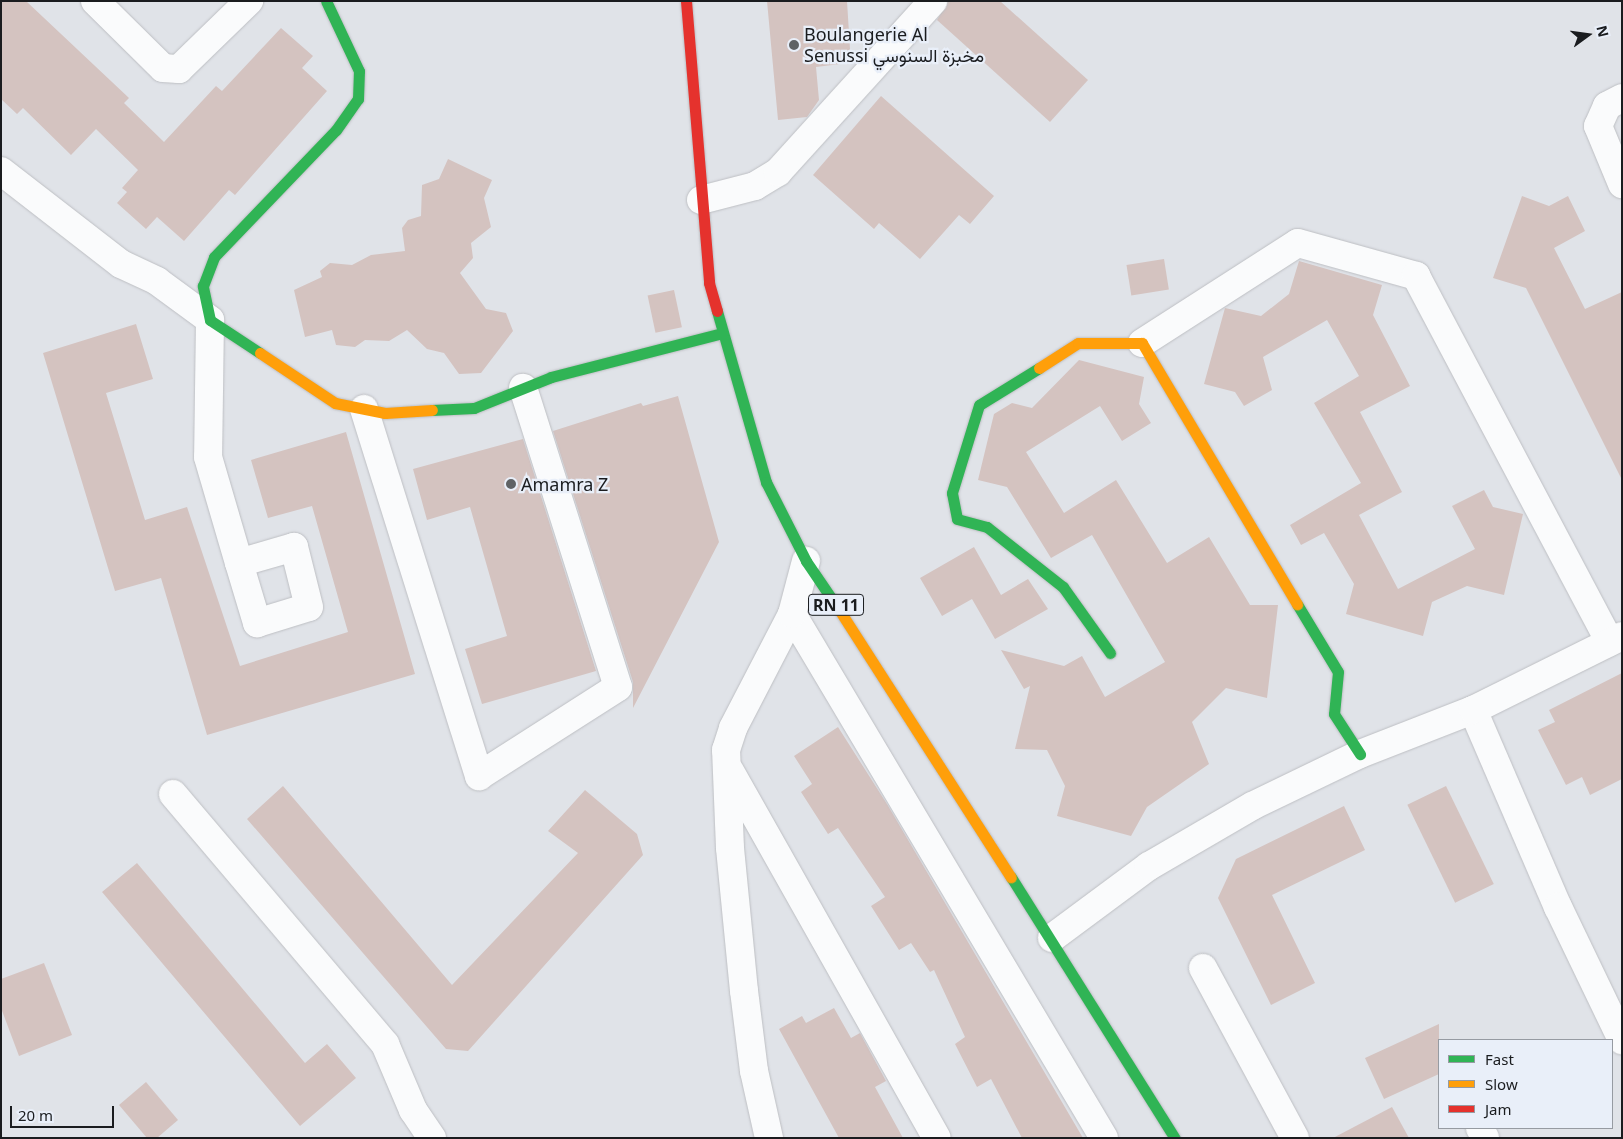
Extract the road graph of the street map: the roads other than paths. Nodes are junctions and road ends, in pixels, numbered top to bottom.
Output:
1 (95, 1) edge
2 (249, 1) edge
3 (326, 1) edge
4 (686, 1) edge
5 (933, 1) edge
6 (1622, 98) edge
7 (1, 171) edge
8 (1622, 184) edge
9 (701, 200) junction
10 (210, 320) junction
11 (722, 332) junction
12 (1142, 343) junction
13 (522, 388) junction
14 (364, 409) junction
15 (806, 561) junction
16 (239, 564) dead end
17 (792, 614) junction
18 (1616, 639) edge
19 (1110, 653) dead end
20 (1473, 710) junction
21 (1360, 754) junction
22 (728, 768) junction
23 (173, 794) dead end
24 (1052, 938) junction
25 (1203, 968) dead end
26 (1622, 1040) edge
27 (432, 1138) edge
28 (769, 1138) edge
29 (937, 1138) edge
30 (1104, 1138) edge
31 (1175, 1138) edge
32 (1295, 1138) edge

1 - 2 street
3 - 10 street
4 - 9 street, RN 11
5 - 9 street
6 - 8 street
7 - 10 street
9 - 11 street, RN 11
10 - 14 street
10 - 16 street
11 - 13 street
11 - 15 street, RN 11
12 - 18 street
12 - 19 street
12 - 21 street
13 - 14 street
13 - 14 street
15 - 17 street
15 - 24 street, RN 11
17 - 22 street
17 - 30 street
18 - 20 street
20 - 21 street
20 - 26 street
21 - 24 street
22 - 28 street
22 - 29 street
23 - 27 street
24 - 31 street, RN 11
25 - 32 street

